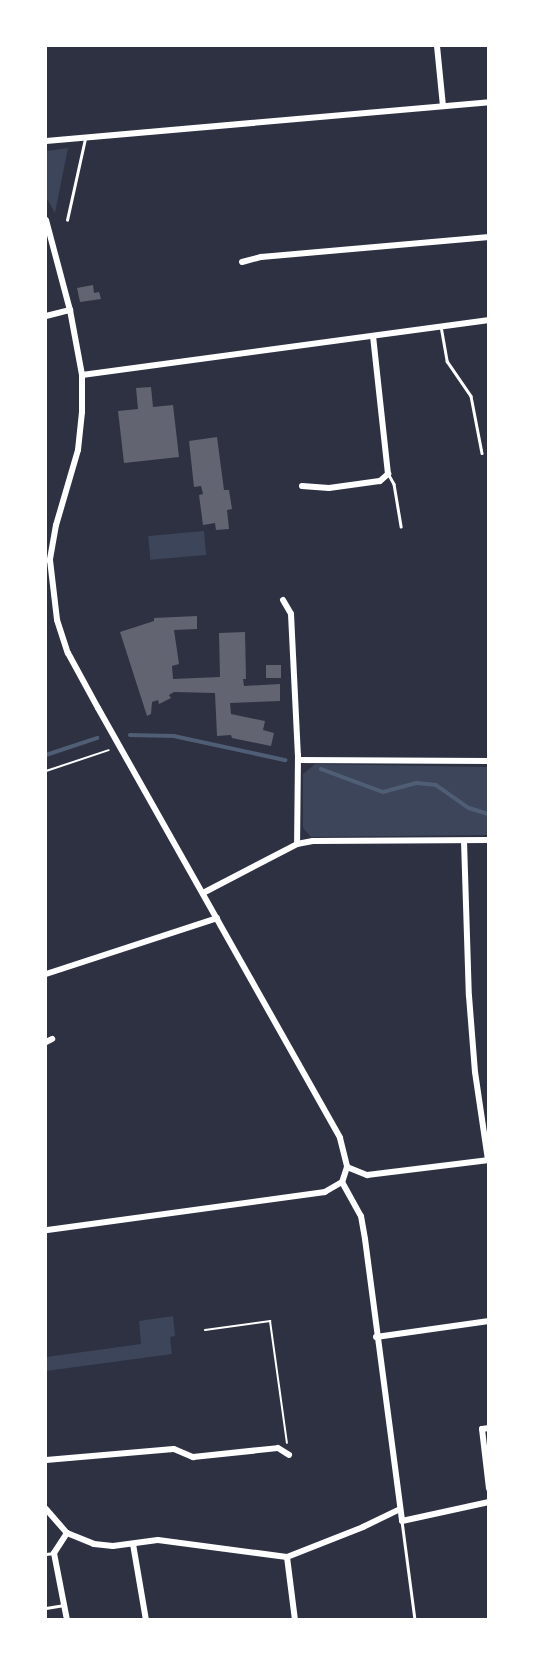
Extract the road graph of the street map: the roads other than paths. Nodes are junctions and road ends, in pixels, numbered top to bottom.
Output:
1 (437, 46) edge
2 (488, 102) edge
3 (443, 106) junction
4 (85, 136) junction
5 (46, 141) edge
6 (46, 220) edge
7 (67, 220) dead end
8 (488, 237) edge
9 (242, 262) dead end
10 (70, 310) junction
11 (46, 316) edge
12 (488, 320) edge
13 (441, 326) junction
14 (373, 337) junction
15 (82, 375) junction
16 (482, 453) dead end
17 (388, 474) junction
18 (302, 486) dead end
19 (401, 526) dead end
20 (48, 560) edge
21 (283, 600) dead end
22 (298, 760) junction
23 (488, 761) edge
24 (488, 840) edge
25 (464, 841) junction
26 (297, 844) junction
27 (203, 893) junction
28 (217, 918) junction
29 (46, 974) edge
30 (488, 1160) edge
31 (347, 1167) junction
32 (342, 1182) junction
33 (46, 1230) edge
34 (488, 1321) edge
35 (376, 1337) junction
36 (488, 1428) edge
37 (289, 1455) road end
38 (46, 1460) edge
39 (488, 1489) edge
40 (488, 1502) edge
41 (46, 1509) edge
42 (400, 1509) junction
43 (402, 1521) junction
44 (67, 1533) junction
45 (132, 1544) junction
46 (54, 1553) junction
47 (46, 1554) edge
48 (287, 1557) junction
49 (64, 1605) junction
50 (46, 1608) edge
51 (67, 1619) edge
52 (146, 1619) edge
53 (295, 1619) edge
54 (415, 1619) edge

1 - 3 street
2 - 3 street
3 - 4 street
4 - 5 street
4 - 7 lane
6 - 10 street
8 - 9 street
10 - 11 street
10 - 15 street
12 - 13 street
13 - 14 street
13 - 16 lane
14 - 15 street
14 - 17 street
15 - 20 street
17 - 18 street
17 - 19 lane
20 - 27 street
21 - 22 street
22 - 23 street
22 - 26 street
24 - 25 street
25 - 26 street
25 - 30 street
26 - 27 street
27 - 28 street
28 - 29 street
28 - 31 street
30 - 31 street
31 - 32 street
32 - 33 street
32 - 35 street
34 - 35 street
35 - 42 street
36 - 39 street
37 - 38 street
40 - 43 street
41 - 44 street
42 - 43 street
42 - 48 street
43 - 54 lane
44 - 45 street
44 - 46 street
45 - 48 street
45 - 52 street
46 - 47 lane
46 - 49 street
48 - 53 street
49 - 50 lane
49 - 51 street

